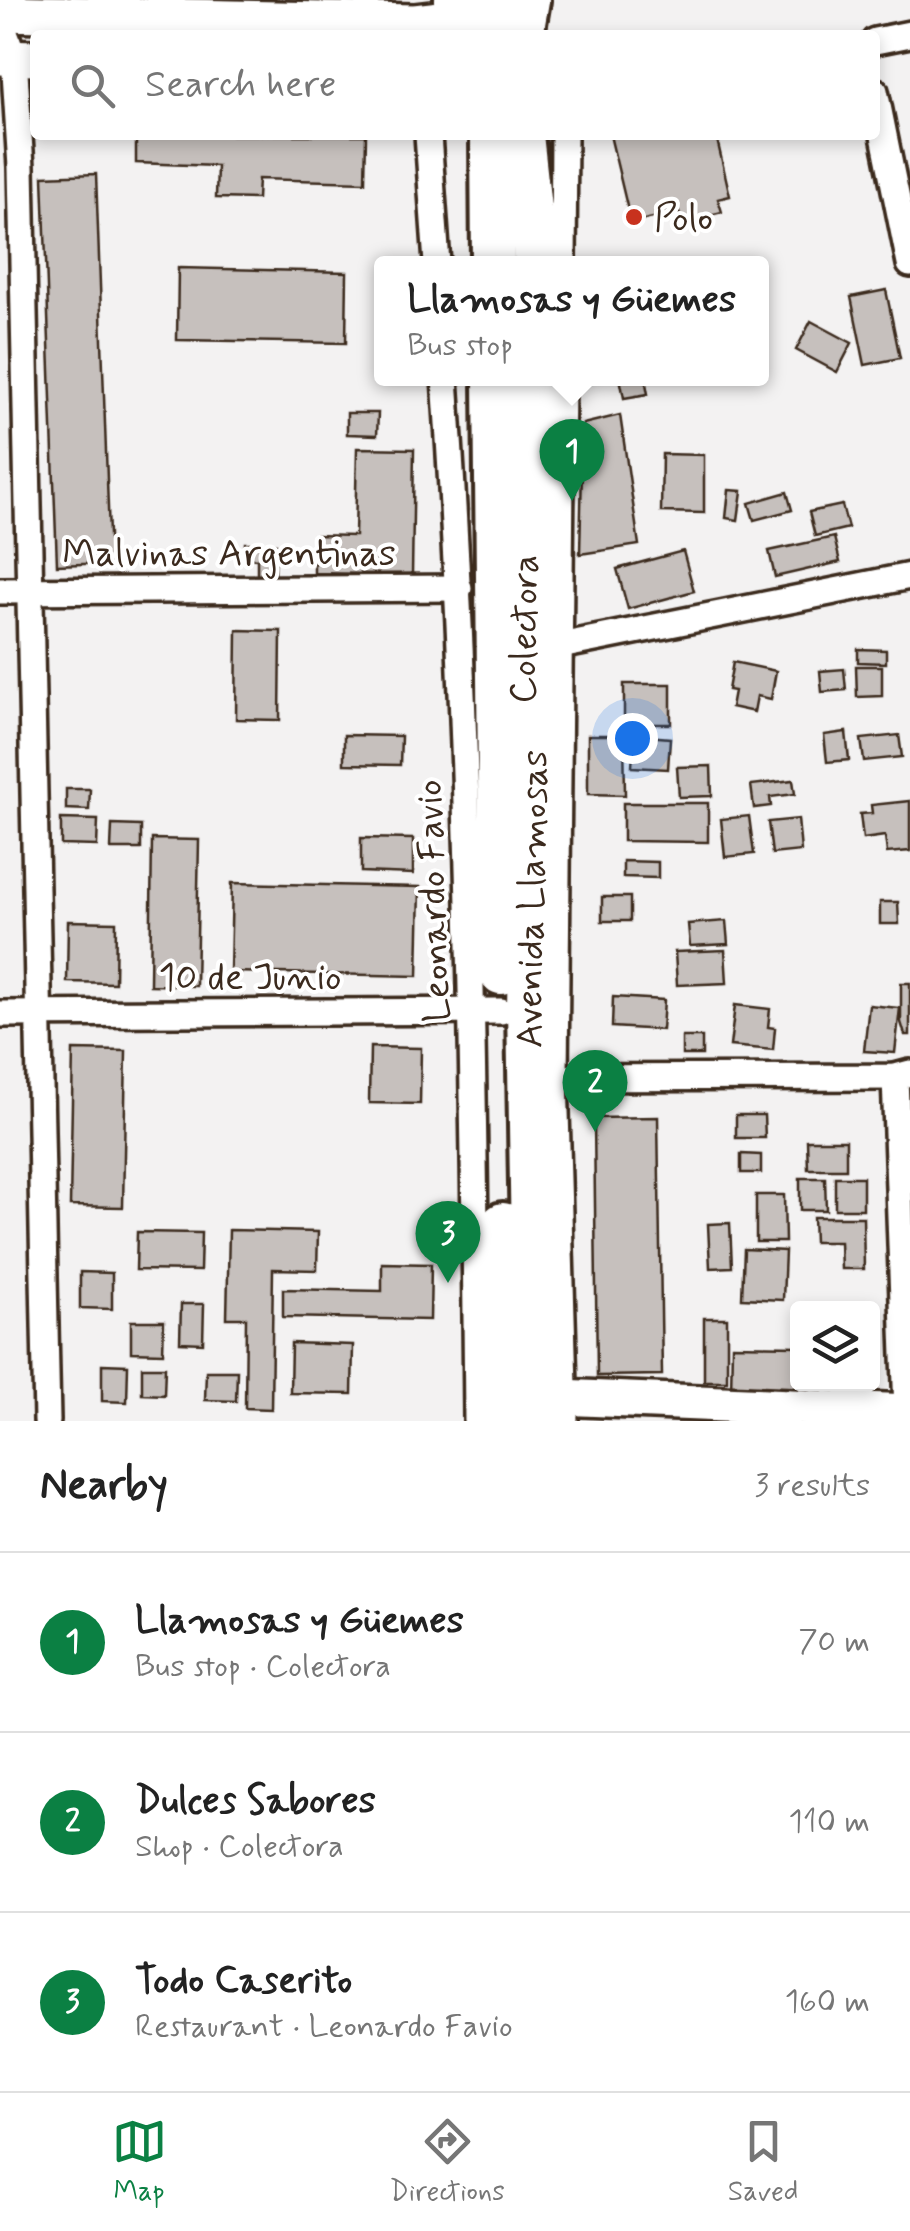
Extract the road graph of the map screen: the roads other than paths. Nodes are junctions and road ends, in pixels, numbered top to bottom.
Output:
1 (538, 0) edge
2 (0, 17) edge
3 (488, 17) edge
4 (413, 19) edge
5 (546, 30) edge
6 (910, 34) edge
7 (880, 41) edge
8 (16, 58) edge
9 (880, 117) edge
10 (428, 140) edge
11 (492, 140) edge
12 (523, 140) edge
13 (564, 140) edge
14 (535, 243) edge
15 (436, 256) edge
16 (494, 256) edge
17 (563, 256) edge
18 (910, 264) edge
19 (446, 386) edge
20 (495, 386) edge
21 (536, 386) edge
22 (562, 386) edge
23 (910, 576) edge
24 (459, 588) junction
25 (0, 590) edge
26 (28, 591) junction
27 (560, 646) junction
28 (487, 1012) junction
29 (0, 1014) edge
30 (36, 1014) junction
31 (902, 1075) edge
32 (542, 1078) junction
33 (541, 1411) edge
34 (908, 1412) edge
35 (48, 1421) edge
36 (476, 1421) edge

1 - 5 street
2 - 4 main road
2 - 8 street
3 - 4 main road
6 - 7 street
8 - 26 street
9 - 18 street
10 - 15 street
11 - 16 highway
12 - 14 highway
13 - 17 street
19 - 24 street, Leonardo Favio
20 - 28 highway, Avenida Llamosas
21 - 32 highway, Avenida Llamosas
22 - 27 street, Colectora
23 - 27 street
24 - 26 street, Malvinas Argentinas
24 - 28 street, Leonardo Favio
25 - 26 street, Malvinas Argentinas
26 - 30 street
27 - 32 street, Colectora
28 - 30 street, 10 de Junio
28 - 33 highway, Avenida Llamosas
28 - 36 street, Leonardo Favio
29 - 30 street, 10 de Junio
30 - 35 street
31 - 32 street
31 - 34 street
32 - 33 highway, Avenida Llamosas
33 - 34 main road

